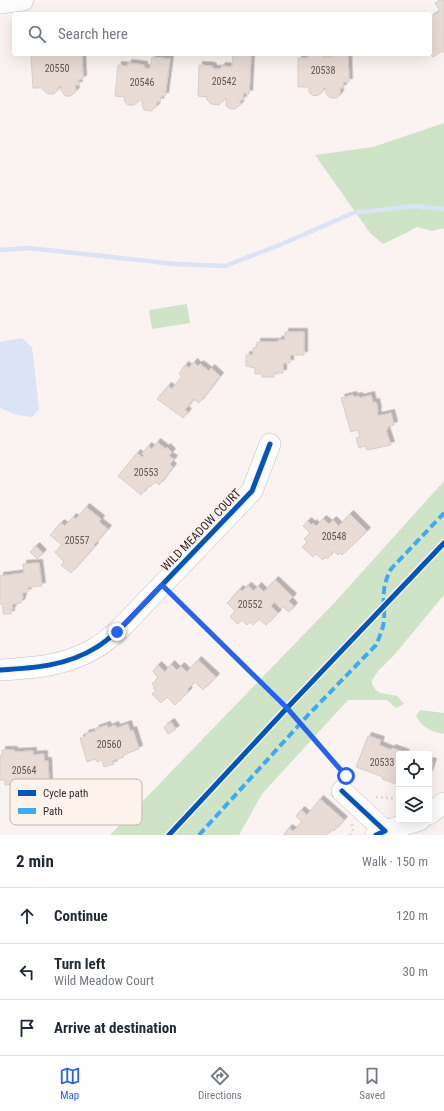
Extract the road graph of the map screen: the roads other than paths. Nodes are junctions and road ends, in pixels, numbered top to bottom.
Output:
1 (23, 0) edge
2 (0, 3) edge
3 (270, 444) dead end
4 (0, 670) edge
5 (344, 784) road end
6 (444, 803) edge
7 (432, 812) edge
8 (411, 823) edge
9 (381, 833) edge

1 - 2 street
3 - 4 street, WILD MEADOW COURT
5 - 9 street
6 - 7 street
8 - 9 street

